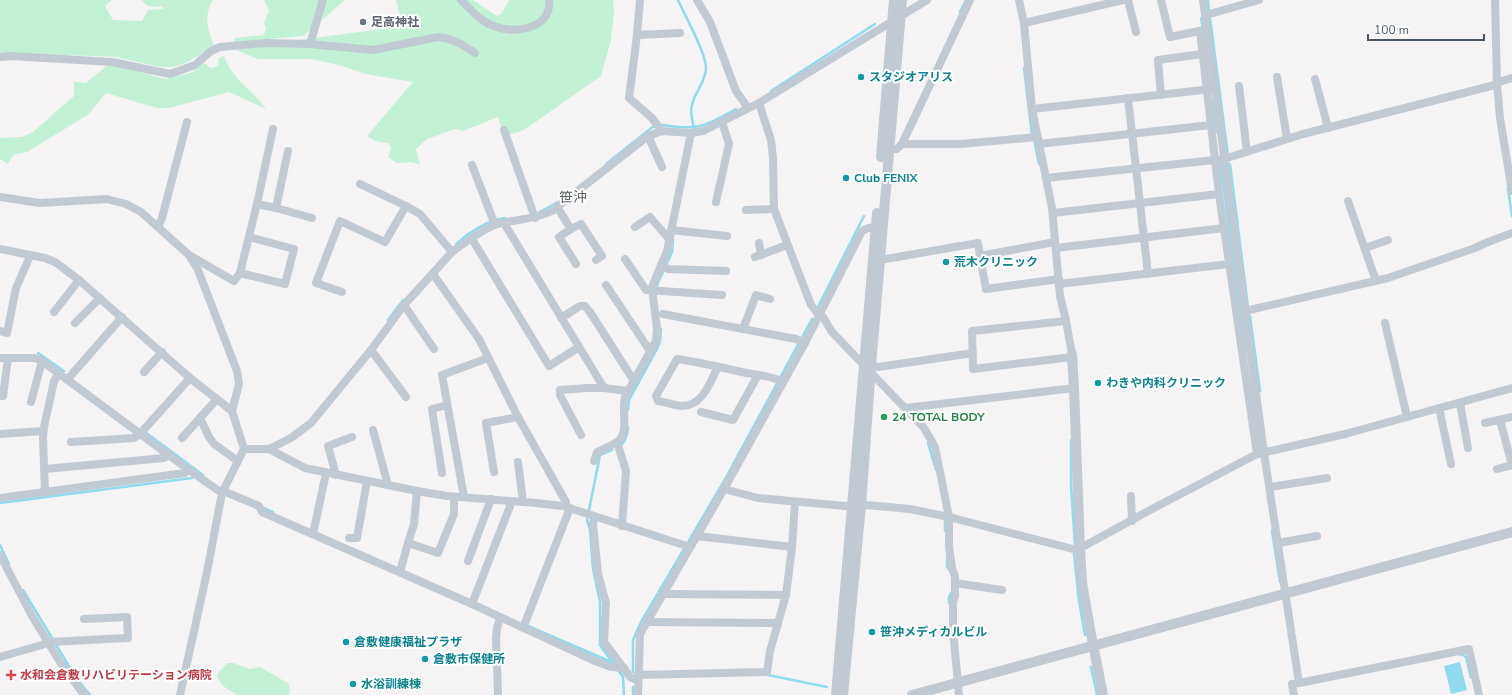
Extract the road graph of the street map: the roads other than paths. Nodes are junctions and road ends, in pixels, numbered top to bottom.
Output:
1 (322, 0) edge
2 (461, 0) edge
3 (548, 0) edge
4 (640, 0) edge
5 (697, 0) edge
6 (894, 0) edge
7 (902, 0) edge
8 (927, 0) edge
9 (970, 0) edge
10 (1020, 0) edge
11 (1123, 0) edge
12 (1128, 0) edge
13 (1160, 0) edge
14 (1203, 0) edge
15 (1259, 0) edge
16 (1495, 0) edge
17 (1206, 15) junction
18 (896, 19) junction
19 (1024, 23) junction
20 (1204, 30) junction
21 (1136, 32) dead end
22 (680, 33) dead end
23 (637, 35) junction
24 (310, 44) junction
25 (475, 54) dead end
26 (1202, 54) junction
27 (0, 57) edge
28 (1277, 78) dead end
29 (1512, 78) edge
30 (1315, 79) dead end
31 (1495, 85) junction
32 (1239, 86) dead end
33 (1211, 89) junction
34 (1161, 94) junction
35 (1128, 98) junction
36 (760, 103) junction
37 (748, 108) junction
38 (1032, 109) junction
39 (187, 122) dead end
40 (722, 122) junction
41 (1211, 125) junction
42 (1328, 128) junction
43 (273, 129) dead end
44 (504, 130) dead end
45 (662, 131) junction
46 (693, 133) junction
47 (1132, 134) junction
48 (648, 136) junction
49 (1287, 139) junction
50 (1038, 140) junction
51 (902, 144) junction
52 (885, 149) junction
53 (288, 150) dead end
54 (1247, 152) junction
55 (1220, 159) junction
56 (472, 165) dead end
57 (662, 167) dead end
58 (1136, 168) junction
59 (1046, 178) junction
60 (360, 184) dead end
61 (1512, 191) edge
62 (1219, 194) junction
63 (0, 197) edge
64 (1348, 201) dead end
65 (716, 202) dead end
66 (257, 204) junction
67 (1140, 204) junction
68 (406, 206) junction
69 (557, 207) junction
70 (276, 208) junction
71 (774, 209) junction
72 (746, 210) dead end
73 (1053, 213) junction
74 (534, 215) junction
75 (312, 218) dead end
76 (494, 222) junction
77 (504, 223) junction
78 (158, 227) junction
79 (635, 227) dead end
80 (879, 228) junction
81 (1224, 228) junction
82 (572, 229) junction
83 (674, 231) junction
84 (1512, 233) edge
85 (727, 236) dead end
86 (249, 238) junction
87 (472, 239) junction
88 (669, 239) junction
89 (1144, 239) junction
90 (1388, 240) dead end
91 (759, 243) dead end
92 (787, 245) junction
93 (1056, 245) junction
94 (1365, 248) junction
95 (0, 249) edge
96 (451, 250) junction
97 (189, 255) junction
98 (30, 256) junction
99 (980, 256) junction
100 (625, 259) dead end
101 (596, 260) dead end
102 (880, 260) junction
103 (576, 264) dead end
104 (1229, 264) junction
105 (664, 266) junction
106 (726, 271) dead end
107 (240, 273) junction
108 (433, 274) junction
109 (1148, 274) junction
110 (79, 280) junction
111 (1376, 281) junction
112 (1059, 282) junction
113 (606, 285) dead end
114 (655, 291) junction
115 (342, 292) dead end
116 (722, 295) dead end
117 (100, 298) junction
118 (770, 299) dead end
119 (404, 305) junction
120 (1245, 311) junction
121 (54, 312) dead end
122 (663, 314) dead end
123 (819, 315) junction
124 (122, 317) junction
125 (561, 318) junction
126 (1066, 320) junction
127 (1385, 323) dead end
128 (75, 324) dead end
129 (742, 329) junction
130 (0, 331) edge
131 (802, 341) junction
132 (579, 347) junction
133 (434, 349) dead end
134 (371, 350) junction
135 (650, 351) junction
136 (162, 352) junction
137 (973, 353) junction
138 (1072, 356) junction
139 (4, 358) edge
140 (488, 358) junction
141 (42, 361) junction
142 (718, 367) junction
143 (868, 368) junction
144 (144, 372) dead end
145 (59, 373) junction
146 (758, 375) junction
147 (190, 378) junction
148 (67, 380) junction
149 (634, 381) junction
150 (780, 381) junction
151 (604, 388) junction
152 (1074, 388) junction
153 (1512, 388) edge
154 (628, 391) junction
155 (0, 396) edge
156 (406, 397) dead end
157 (217, 399) junction
158 (31, 402) dead end
159 (1460, 403) junction
160 (447, 405) junction
161 (906, 408) junction
162 (1439, 408) junction
163 (232, 411) junction
164 (700, 412) dead end
165 (518, 417) junction
166 (1407, 417) junction
167 (1512, 417) edge
168 (200, 418) junction
169 (1500, 420) junction
170 (1485, 423) dead end
171 (373, 430) dead end
172 (43, 431) junction
173 (142, 431) junction
174 (0, 434) edge
175 (581, 435) dead end
176 (352, 437) dead end
177 (182, 438) dead end
178 (71, 442) dead end
179 (618, 445) junction
180 (1468, 448) dead end
181 (244, 449) junction
182 (269, 449) junction
183 (1260, 454) junction
184 (170, 455) junction
185 (238, 461) junction
186 (594, 461) dead end
187 (518, 462) dead end
188 (1451, 464) dead end
189 (1512, 465) edge
190 (45, 469) junction
191 (1497, 469) dead end
192 (189, 470) junction
193 (494, 472) dead end
194 (326, 473) junction
195 (442, 473) dead end
196 (336, 475) junction
197 (1327, 478) dead end
198 (367, 481) junction
199 (388, 485) junction
200 (1270, 487) junction
201 (724, 489) junction
202 (417, 491) junction
203 (222, 492) junction
204 (45, 493) junction
205 (1131, 496) dead end
206 (454, 497) junction
207 (464, 497) junction
208 (0, 498) edge
209 (491, 500) junction
210 (512, 501) junction
211 (523, 502) junction
212 (795, 502) junction
213 (856, 506) junction
214 (568, 508) junction
215 (590, 515) junction
216 (946, 516) junction
217 (1132, 520) junction
218 (622, 526) junction
219 (313, 532) junction
220 (1512, 532) edge
221 (698, 536) junction
222 (1317, 536) dead end
223 (349, 538) dead end
224 (408, 543) junction
225 (1278, 543) junction
226 (687, 546) junction
227 (792, 546) junction
228 (1080, 550) junction
229 (0, 556) edge
230 (468, 561) dead end
231 (400, 570) junction
232 (955, 583) junction
233 (1002, 590) dead end
234 (662, 594) junction
235 (1285, 594) junction
236 (786, 595) junction
237 (473, 602) junction
238 (500, 617) junction
239 (84, 619) dead end
240 (647, 622) junction
241 (778, 623) junction
242 (524, 626) junction
243 (51, 641) junction
244 (1093, 645) junction
245 (0, 657) edge
246 (619, 668) junction
247 (638, 678) junction
248 (959, 682) junction
249 (1301, 682) junction
250 (84, 695) edge
251 (180, 695) edge
252 (498, 695) edge
253 (638, 695) edge
254 (836, 695) edge
255 (844, 695) edge
256 (912, 695) edge
257 (959, 695) edge
258 (1103, 695) edge
259 (1294, 695) edge
260 (1480, 695) edge

1 - 24 street
2 - 3 street
4 - 23 street
5 - 37 street
6 - 18 street
7 - 18 street
8 - 18 street
9 - 51 street
10 - 19 street
11 - 19 street
12 - 21 street
13 - 20 street
14 - 17 street
15 - 17 street
16 - 31 street
17 - 20 street
18 - 36 street
18 - 52 street
19 - 38 street
20 - 26 street
20 - 33 street
22 - 23 street
23 - 45 street
24 - 25 street
24 - 27 street
26 - 33 street
26 - 34 street
28 - 49 street
29 - 31 street
30 - 42 street
31 - 42 street
31 - 61 street
32 - 54 street
33 - 34 street
33 - 41 street
33 - 55 street
34 - 35 street
35 - 38 street
35 - 47 street
36 - 37 street
36 - 71 street
37 - 40 street
38 - 50 street
39 - 78 street
40 - 46 street
40 - 65 street
41 - 47 street
41 - 55 street
42 - 49 street
43 - 66 street
44 - 74 street
45 - 46 street
45 - 48 street
46 - 83 street
47 - 50 street
47 - 58 street
48 - 57 street
48 - 69 street
49 - 54 street
50 - 51 street
50 - 59 street
51 - 52 street
52 - 80 street
53 - 70 street
54 - 55 street
55 - 58 street
55 - 62 street
55 - 120 street
56 - 76 street
58 - 59 street
58 - 67 street
59 - 73 street
60 - 68 street
62 - 67 street
62 - 81 street
63 - 78 street
64 - 94 street
66 - 70 street
66 - 86 street
67 - 73 street
67 - 89 street
68 - 96 street
68 - 115 street
69 - 74 street
69 - 82 street
70 - 75 street
71 - 72 street
71 - 92 street
73 - 93 street
74 - 77 street
76 - 77 street
76 - 87 street
77 - 125 street
78 - 97 street
79 - 88 street
80 - 102 street
80 - 123 street
80 - 143 street
81 - 89 street
81 - 104 street
82 - 101 street
82 - 103 street
83 - 85 street
83 - 88 street
84 - 111 street
86 - 107 street
86 - 107 street
87 - 96 street
87 - 132 street
88 - 105 street
89 - 93 street
89 - 109 street
90 - 94 street
91 - 92 street
92 - 123 street
93 - 99 street
93 - 112 street
94 - 111 street
95 - 98 street
96 - 108 street
97 - 107 street
97 - 163 street
98 - 110 street
98 - 130 street
99 - 102 street
99 - 112 street
100 - 114 street
102 - 143 street
104 - 109 street
104 - 183 street
105 - 106 street
105 - 114 street
108 - 119 street
108 - 140 street
109 - 112 street
110 - 117 street
110 - 121 street
111 - 120 street
112 - 126 street
113 - 135 street
114 - 116 street
114 - 135 street
117 - 124 street
117 - 128 street
118 - 129 street
119 - 133 street
119 - 134 street
120 - 183 street
122 - 129 street
123 - 131 street
123 - 143 street
124 - 136 street
124 - 148 street
125 - 132 street
125 - 149 street
126 - 137 street
126 - 138 street
127 - 166 street
129 - 131 street
131 - 150 street
132 - 151 street
134 - 156 street
134 - 182 street
135 - 149 street
136 - 144 street
136 - 147 street
137 - 138 street
137 - 143 street
138 - 152 street
139 - 141 street
139 - 155 street
140 - 160 street
140 - 165 street
141 - 145 street
141 - 158 street
142 - 142 street
142 - 146 street
143 - 161 street
143 - 213 street
145 - 148 street
145 - 172 street
146 - 150 street
146 - 164 street
147 - 157 street
147 - 173 street
148 - 173 street
149 - 154 street
150 - 201 street
151 - 154 street
151 - 175 street
152 - 161 street
152 - 228 street
153 - 159 street
154 - 179 street
157 - 163 street
157 - 168 street
159 - 162 street
159 - 180 street
160 - 195 street
160 - 207 street
161 - 216 street
162 - 166 street
162 - 188 street
163 - 181 street
165 - 193 street
165 - 214 street
166 - 183 street
167 - 169 street
168 - 177 street
168 - 185 street
169 - 170 street
169 - 189 street
171 - 199 street
172 - 174 street
172 - 190 street
173 - 178 street
173 - 184 street
176 - 196 street
179 - 186 street
179 - 218 street
181 - 182 street
181 - 185 street
182 - 194 street
183 - 200 street
183 - 217 street
184 - 190 street
184 - 192 street
185 - 203 street
187 - 211 street
189 - 191 street
190 - 204 street
192 - 203 street
192 - 204 street
194 - 196 street
194 - 219 street
196 - 198 street
197 - 200 street
198 - 199 street
198 - 223 street
199 - 202 street
200 - 225 street
201 - 212 street
201 - 221 street
202 - 206 street
202 - 224 street
203 - 219 street
203 - 251 street
204 - 208 street
205 - 217 street
206 - 207 street
206 - 224 street
207 - 209 street
209 - 210 street
209 - 230 street
210 - 211 street
210 - 237 street
211 - 214 street
212 - 213 street
212 - 227 street
213 - 216 street
213 - 254 street
213 - 255 street
214 - 215 street
214 - 242 street
215 - 218 street
215 - 246 street
216 - 228 street
216 - 232 street
217 - 228 street
218 - 226 street
219 - 231 street
220 - 235 street
221 - 226 street
221 - 227 street
222 - 225 street
224 - 231 street
225 - 235 street
226 - 234 street
227 - 236 street
228 - 244 street
229 - 243 street
231 - 237 street
232 - 233 street
232 - 248 street
234 - 236 street
234 - 240 street
235 - 244 street
235 - 249 street
236 - 241 street
237 - 238 street
238 - 242 street
238 - 252 street
239 - 243 street
240 - 241 street
240 - 247 street
241 - 247 street
242 - 246 street
243 - 245 street
243 - 250 street
244 - 248 street
244 - 258 street
246 - 247 street
247 - 253 street
248 - 256 street
248 - 257 street
249 - 259 street
249 - 260 street

